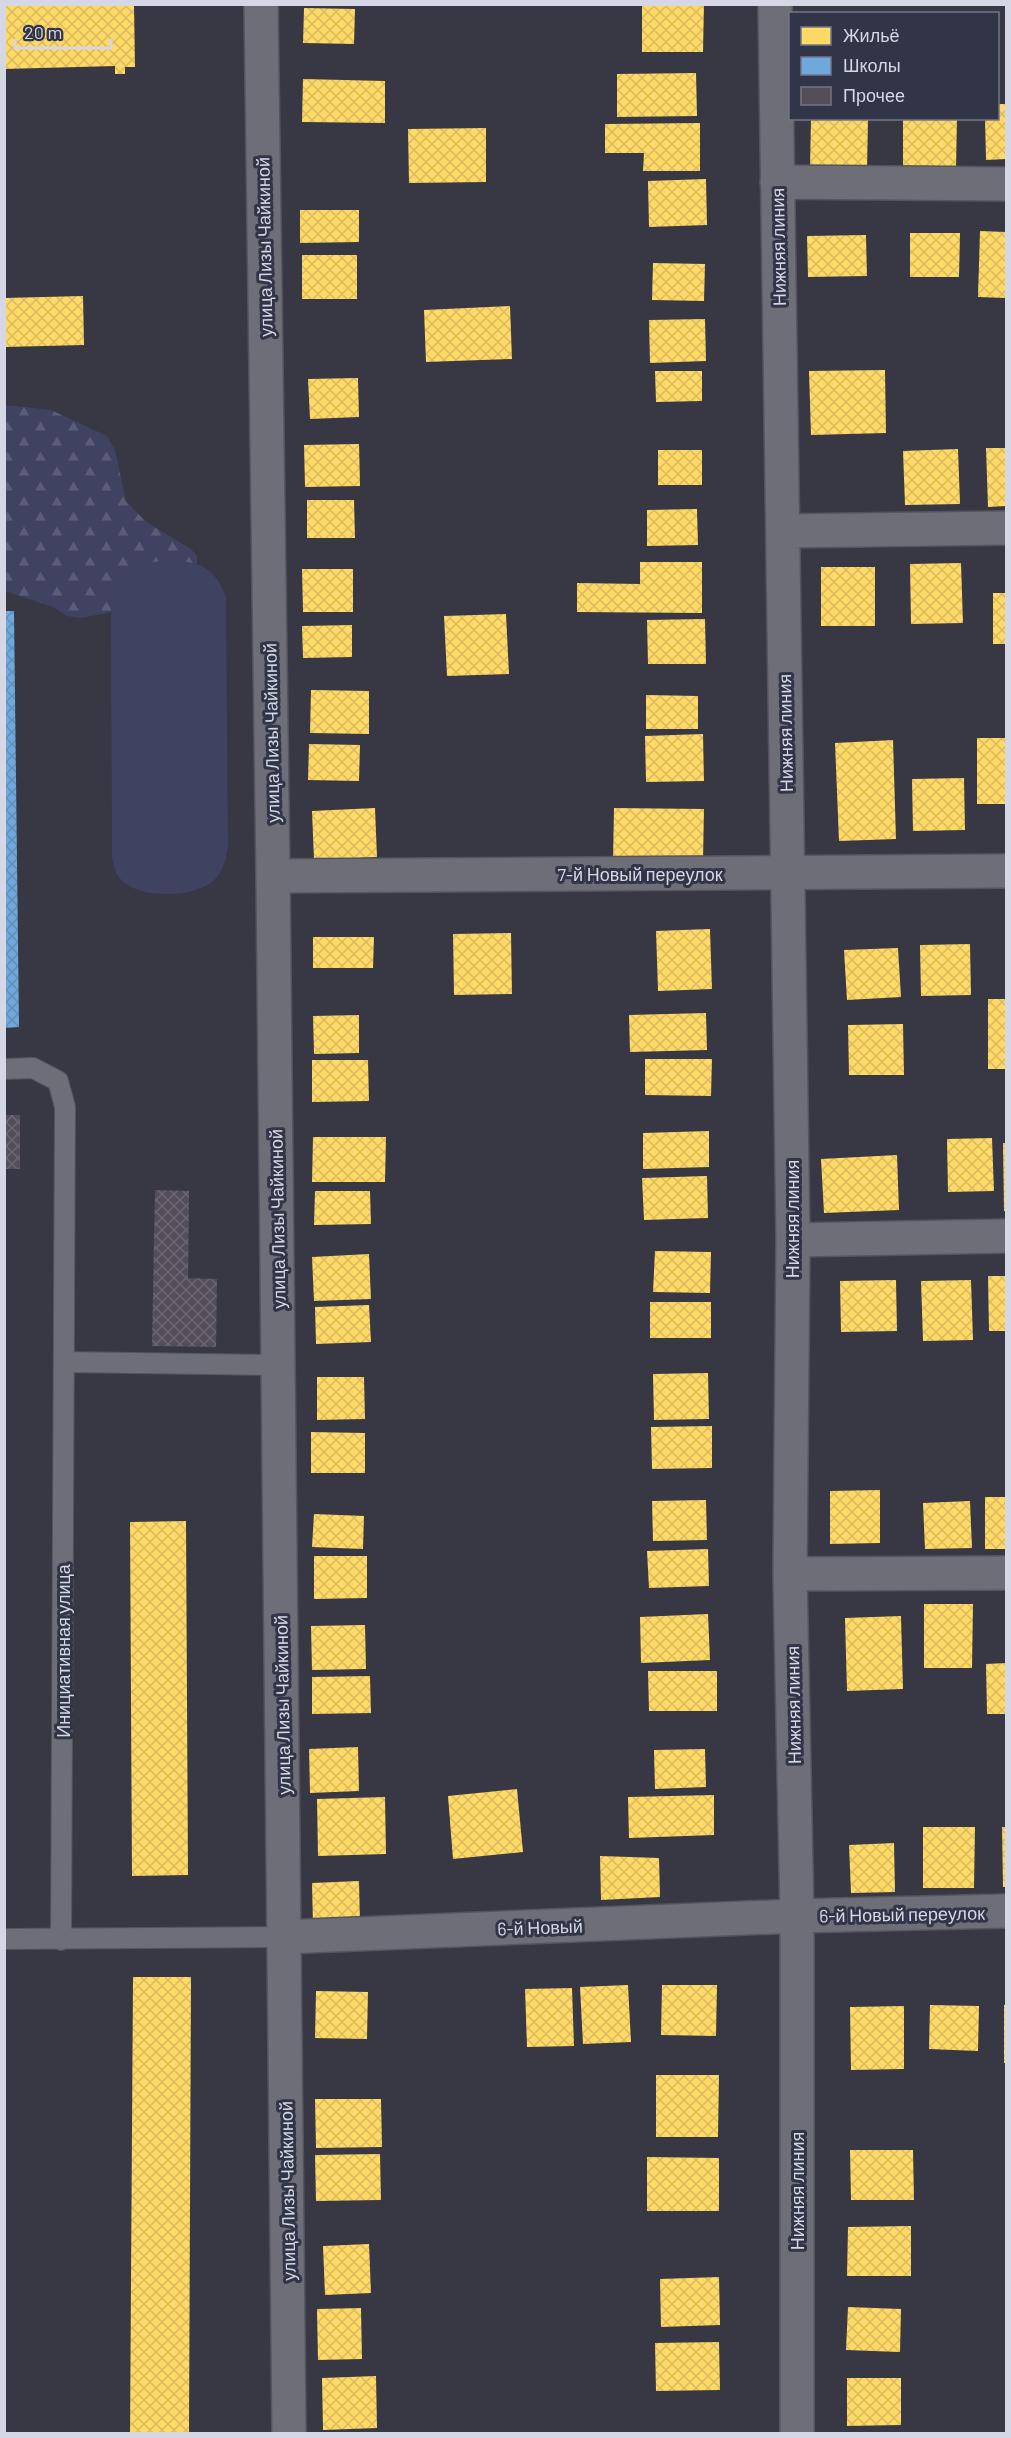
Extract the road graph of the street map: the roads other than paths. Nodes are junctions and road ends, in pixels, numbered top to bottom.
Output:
1 (261, 4) edge
2 (775, 4) edge
3 (777, 182) junction
4 (1006, 184) edge
5 (1006, 528) edge
6 (783, 531) junction
7 (1006, 871) edge
8 (787, 873) junction
9 (273, 876) junction
10 (4, 1069) edge
11 (1006, 1236) edge
12 (793, 1240) junction
13 (64, 1362) junction
14 (278, 1365) junction
15 (1006, 1573) edge
16 (790, 1575) junction
17 (1006, 1911) edge
18 (797, 1916) junction
19 (284, 1937) junction
20 (4, 1939) edge
21 (62, 1940) junction
22 (289, 2433) edge
23 (797, 2433) edge

1 - 9 street, улица Лизы Чайкиной
2 - 3 street, Нижняя линия
3 - 4 street
3 - 6 street, Нижняя линия
5 - 6 street
6 - 8 street, Нижняя линия
7 - 8 street, 7-й Новый переулок
8 - 9 street, 7-й Новый переулок
8 - 12 street, Нижняя линия
9 - 14 street, улица Лизы Чайкиной
10 - 13 lane, Инициативная улица
11 - 12 street
12 - 16 street, Нижняя линия
13 - 14 lane
13 - 21 lane, Инициативная улица
14 - 19 street, улица Лизы Чайкиной
15 - 16 street
16 - 18 street, Нижняя линия
17 - 18 street, 6-й Новый переулок
18 - 19 street, 6-й Новый
18 - 23 street, Нижняя линия
19 - 21 lane
19 - 22 street, улица Лизы Чайкиной
20 - 21 lane

